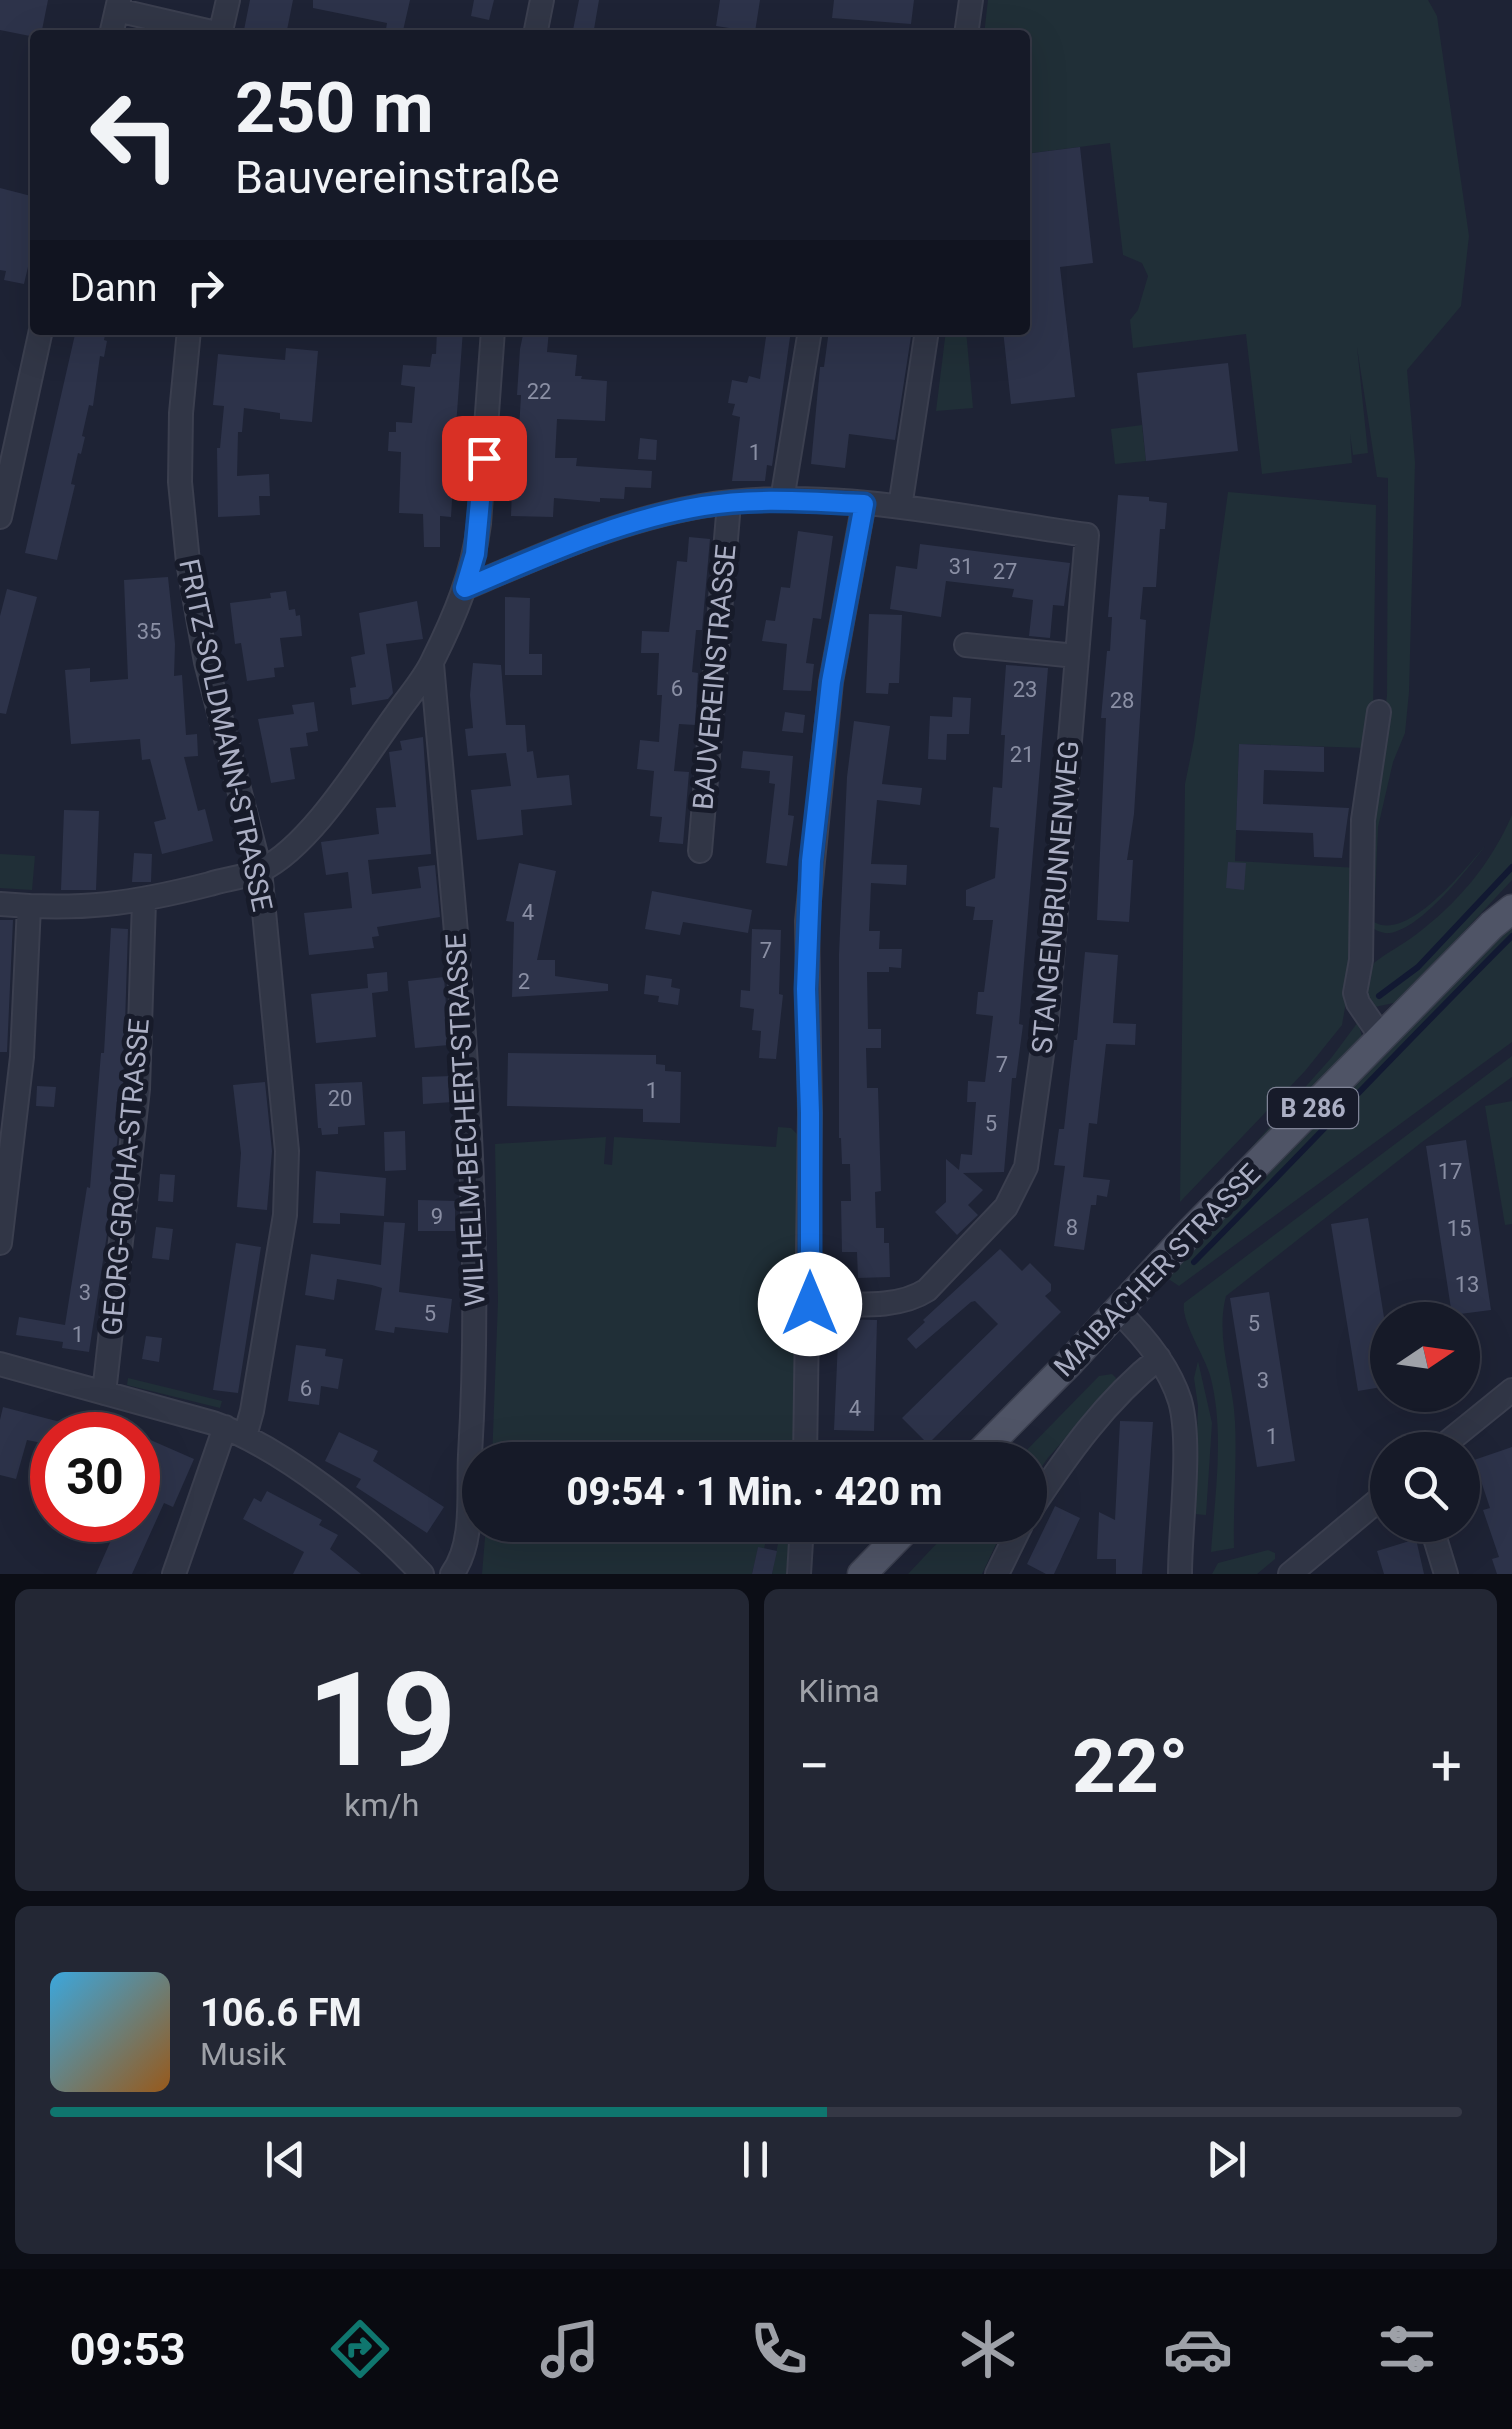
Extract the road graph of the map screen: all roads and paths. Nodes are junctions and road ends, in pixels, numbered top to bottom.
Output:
1 (228, 0) edge
2 (542, 0) edge
3 (970, 0) edge
4 (118, 5) edge
5 (111, 30) edge
6 (203, 30) edge
7 (221, 30) edge
8 (536, 30) edge
9 (967, 30) edge
10 (40, 335) edge
11 (189, 335) edge
12 (492, 335) edge
13 (809, 335) edge
14 (927, 335) edge
15 (782, 500) junction
16 (729, 503) junction
17 (864, 504) junction
18 (900, 506) junction
19 (0, 517) edge
20 (465, 588) junction
21 (966, 645) dead end
22 (1076, 656) junction
23 (432, 664) junction
24 (1379, 712) dead end
25 (700, 851) dead end
26 (260, 870) junction
27 (1512, 896) edge
28 (144, 901) junction
29 (0, 904) edge
30 (29, 906) junction
31 (1502, 917) edge
32 (1382, 1038) junction
33 (0, 1242) edge
34 (810, 1304) junction
35 (1118, 1311) junction
36 (1159, 1358) junction
37 (0, 1364) edge
38 (104, 1393) junction
39 (1509, 1401) edge
40 (235, 1431) junction
41 (1464, 1432) edge
42 (806, 1442) edge
43 (991, 1442) edge
44 (1047, 1488) edge
45 (1370, 1510) edge
46 (801, 1542) edge
47 (893, 1542) edge
48 (1013, 1542) edge
49 (1437, 1542) edge
50 (1314, 1566) edge
51 (174, 1574) edge
52 (422, 1574) edge
53 (452, 1574) edge
54 (799, 1574) edge
55 (862, 1574) edge
56 (997, 1574) edge
57 (1180, 1574) edge
58 (1290, 1574) edge
59 (1446, 1574) edge

1 - 7 street
2 - 8 street
3 - 9 street
4 - 5 street
4 - 6 street
10 - 19 street
11 - 26 street, FRITZ-SOLDMANN-STRASSE
12 - 20 street
13 - 15 street
14 - 18 street
15 - 16 street, BAUVEREINSTRASSE
15 - 17 street, BAUVEREINSTRASSE
16 - 20 street, BAUVEREINSTRASSE
16 - 25 street, BAUVEREINSTRASSE
17 - 18 street, BAUVEREINSTRASSE
17 - 34 street
18 - 22 street, STANGENBRUNNENWEG
20 - 23 street
21 - 22 street
22 - 34 street, STANGENBRUNNENWEG
23 - 26 street
23 - 53 street, WILHELM-BECHERT-STRASSE
24 - 32 street
26 - 28 street
26 - 40 street, FRITZ-SOLDMANN-STRASSE
27 - 31 main road, MAIBACHER STRASSE / B 286
28 - 30 street
28 - 38 street, GEORG-GROHA-STRASSE
29 - 30 street
30 - 33 street
31 - 32 main road, MAIBACHER STRASSE / B 286
32 - 35 main road, MAIBACHER STRASSE / B 286
34 - 42 street
35 - 36 street
35 - 43 main road, MAIBACHER STRASSE / B 286
36 - 44 street
36 - 57 street
37 - 38 street
38 - 40 street
39 - 41 street
40 - 51 street, FRITZ-SOLDMANN-STRASSE
40 - 52 street
45 - 50 street
46 - 54 street
47 - 55 main road
48 - 56 street
49 - 59 street
50 - 58 street

